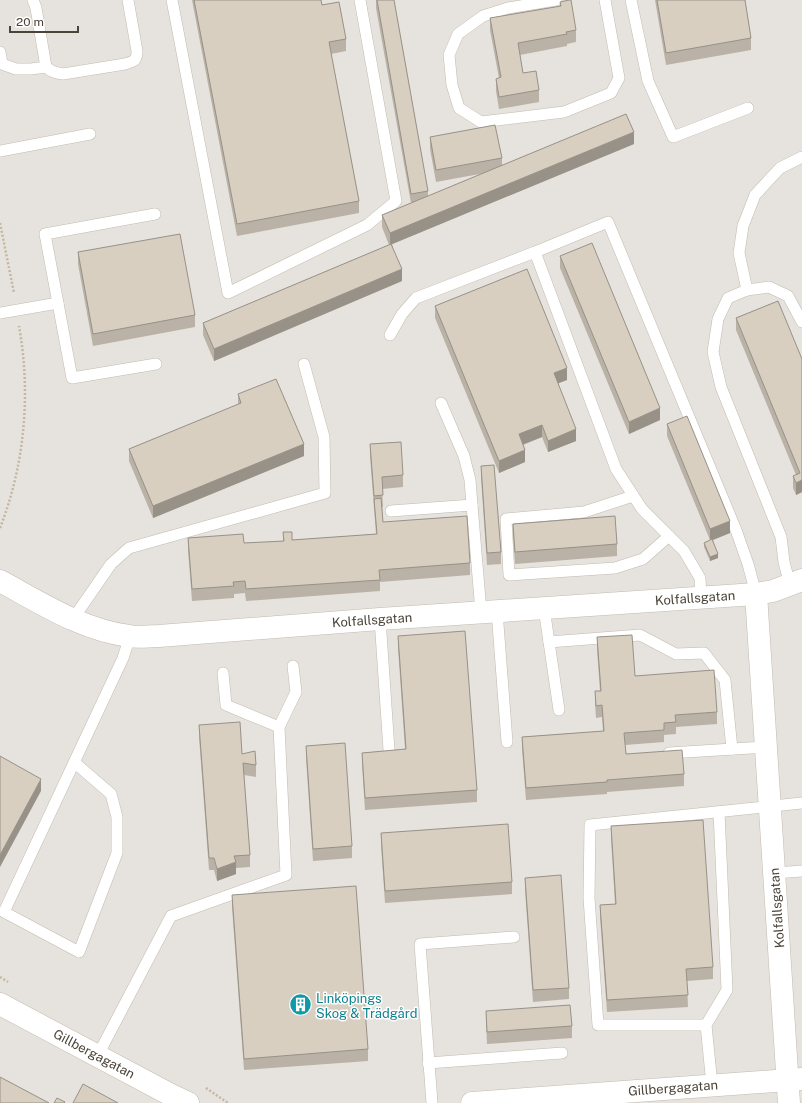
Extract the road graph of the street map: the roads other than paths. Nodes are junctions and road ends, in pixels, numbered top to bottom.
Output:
1 (33, 0) edge
2 (128, 0) edge
3 (172, 0) edge
4 (360, 0) edge
5 (556, 0) edge
6 (605, 0) edge
7 (630, 0) edge
8 (0, 52) edge
9 (46, 67) junction
10 (748, 108) dead end
11 (90, 134) dead end
12 (0, 151) edge
13 (802, 157) edge
14 (155, 214) dead end
15 (535, 252) junction
16 (747, 290) junction
17 (58, 303) junction
18 (0, 313) edge
19 (802, 322) edge
20 (390, 335) dead end
21 (156, 364) dead end
22 (304, 364) dead end
23 (441, 403) dead end
24 (633, 496) junction
25 (472, 505) junction
26 (391, 511) dead end
27 (669, 536) junction
28 (0, 581) edge
29 (796, 583) edge
30 (756, 594) junction
31 (701, 598) junction
32 (544, 608) junction
33 (489, 612) junction
34 (73, 619) junction
35 (380, 619) junction
36 (130, 636) junction
37 (549, 642) junction
38 (293, 666) dead end
39 (223, 673) dead end
40 (559, 710) dead end
41 (279, 727) junction
42 (507, 742) dead end
43 (766, 747) junction
44 (732, 749) junction
45 (389, 750) edge
46 (657, 754) edge
47 (74, 762) junction
48 (802, 803) edge
49 (770, 807) junction
50 (719, 812) junction
51 (802, 870) edge
52 (775, 873) junction
53 (514, 937) dead end
54 (0, 1004) edge
55 (706, 1025) junction
56 (562, 1053) dead end
57 (98, 1055) junction
58 (428, 1062) junction
59 (795, 1080) edge
60 (712, 1085) junction
61 (175, 1100) edge
62 (432, 1103) edge
63 (472, 1103) edge
64 (789, 1103) edge

1 - 9 lane
2 - 9 lane
3 - 4 lane
5 - 6 lane
7 - 10 lane
8 - 9 lane
11 - 12 lane
13 - 16 lane
14 - 17 lane
15 - 20 lane
15 - 24 lane
15 - 30 lane
16 - 19 lane
16 - 29 lane
17 - 18 lane
17 - 21 lane
22 - 34 lane
23 - 25 lane
24 - 27 lane
24 - 27 lane
25 - 26 lane
25 - 33 lane
27 - 31 lane
28 - 34 street, Kolfallsgatan
29 - 30 street, Kolfallsgatan
30 - 31 street, Kolfallsgatan
30 - 43 street, Kolfallsgatan
31 - 32 street, Kolfallsgatan
32 - 33 street, Kolfallsgatan
32 - 37 lane
33 - 35 street, Kolfallsgatan
33 - 42 lane
34 - 36 street, Kolfallsgatan
35 - 36 street, Kolfallsgatan
35 - 45 lane
36 - 47 lane
37 - 40 lane
37 - 44 lane
38 - 41 lane
39 - 41 lane
41 - 57 lane
43 - 44 lane
43 - 49 street, Kolfallsgatan
44 - 46 lane
47 - 47 lane
48 - 49 lane
49 - 50 lane
49 - 52 street, Kolfallsgatan
50 - 55 lane
50 - 55 lane
51 - 52 lane
52 - 59 street, Kolfallsgatan
53 - 58 lane
54 - 57 street, Gillbergagatan
55 - 60 lane
56 - 58 lane
57 - 61 street, Gillbergagatan
58 - 62 lane
59 - 60 street, Gillbergagatan
59 - 64 street, Kolfallsgatan
60 - 63 street, Gillbergagatan

